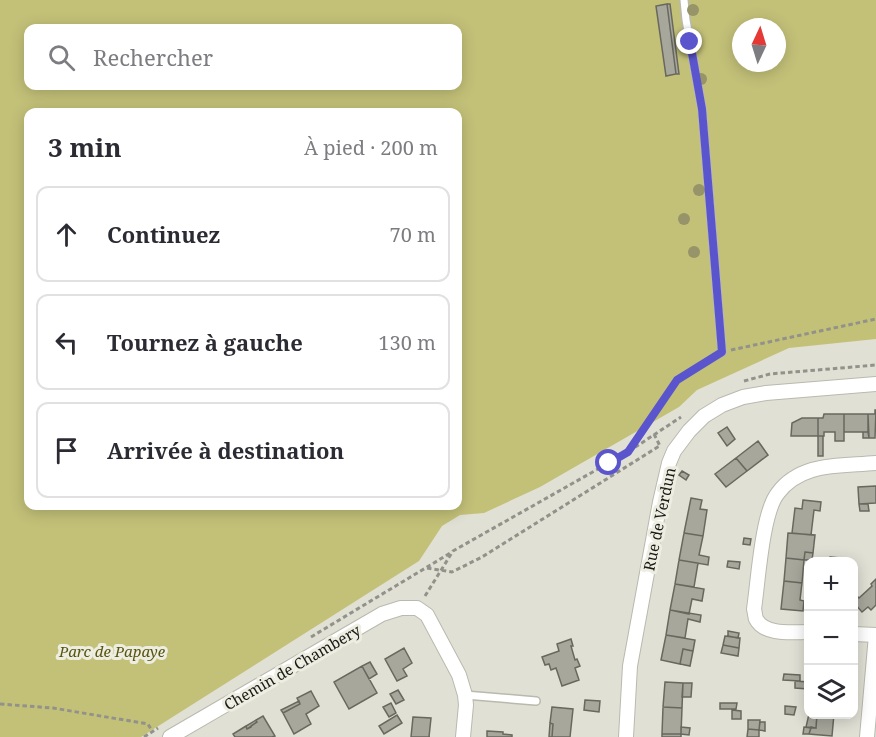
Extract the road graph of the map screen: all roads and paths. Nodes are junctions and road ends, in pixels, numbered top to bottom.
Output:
1 (684, 0) edge
2 (876, 319) edge
3 (722, 352) junction
4 (876, 384) edge
5 (673, 422) dead end
6 (661, 444) dead end
7 (628, 452) junction
8 (876, 463) edge
9 (426, 568) dead end
10 (441, 570) junction
11 (417, 608) junction
12 (804, 632) edge
13 (858, 634) edge
14 (876, 635) edge
15 (465, 695) junction
16 (536, 701) dead end
17 (0, 704) edge
18 (153, 731) junction
19 (144, 737) edge
20 (156, 737) edge
21 (170, 737) edge
22 (463, 737) edge
23 (626, 737) edge
24 (867, 737) edge

1 - 3 lane
2 - 3 path
3 - 7 path
4 - 23 street, Rue de Verdun
5 - 7 path
6 - 10 path
7 - 10 path
8 - 12 street
9 - 10 path
10 - 11 path
11 - 15 street
11 - 21 street, Chemin de Chambery
13 - 14 street
14 - 24 street
15 - 16 lane
15 - 22 street
17 - 18 path
18 - 19 path
18 - 20 path

